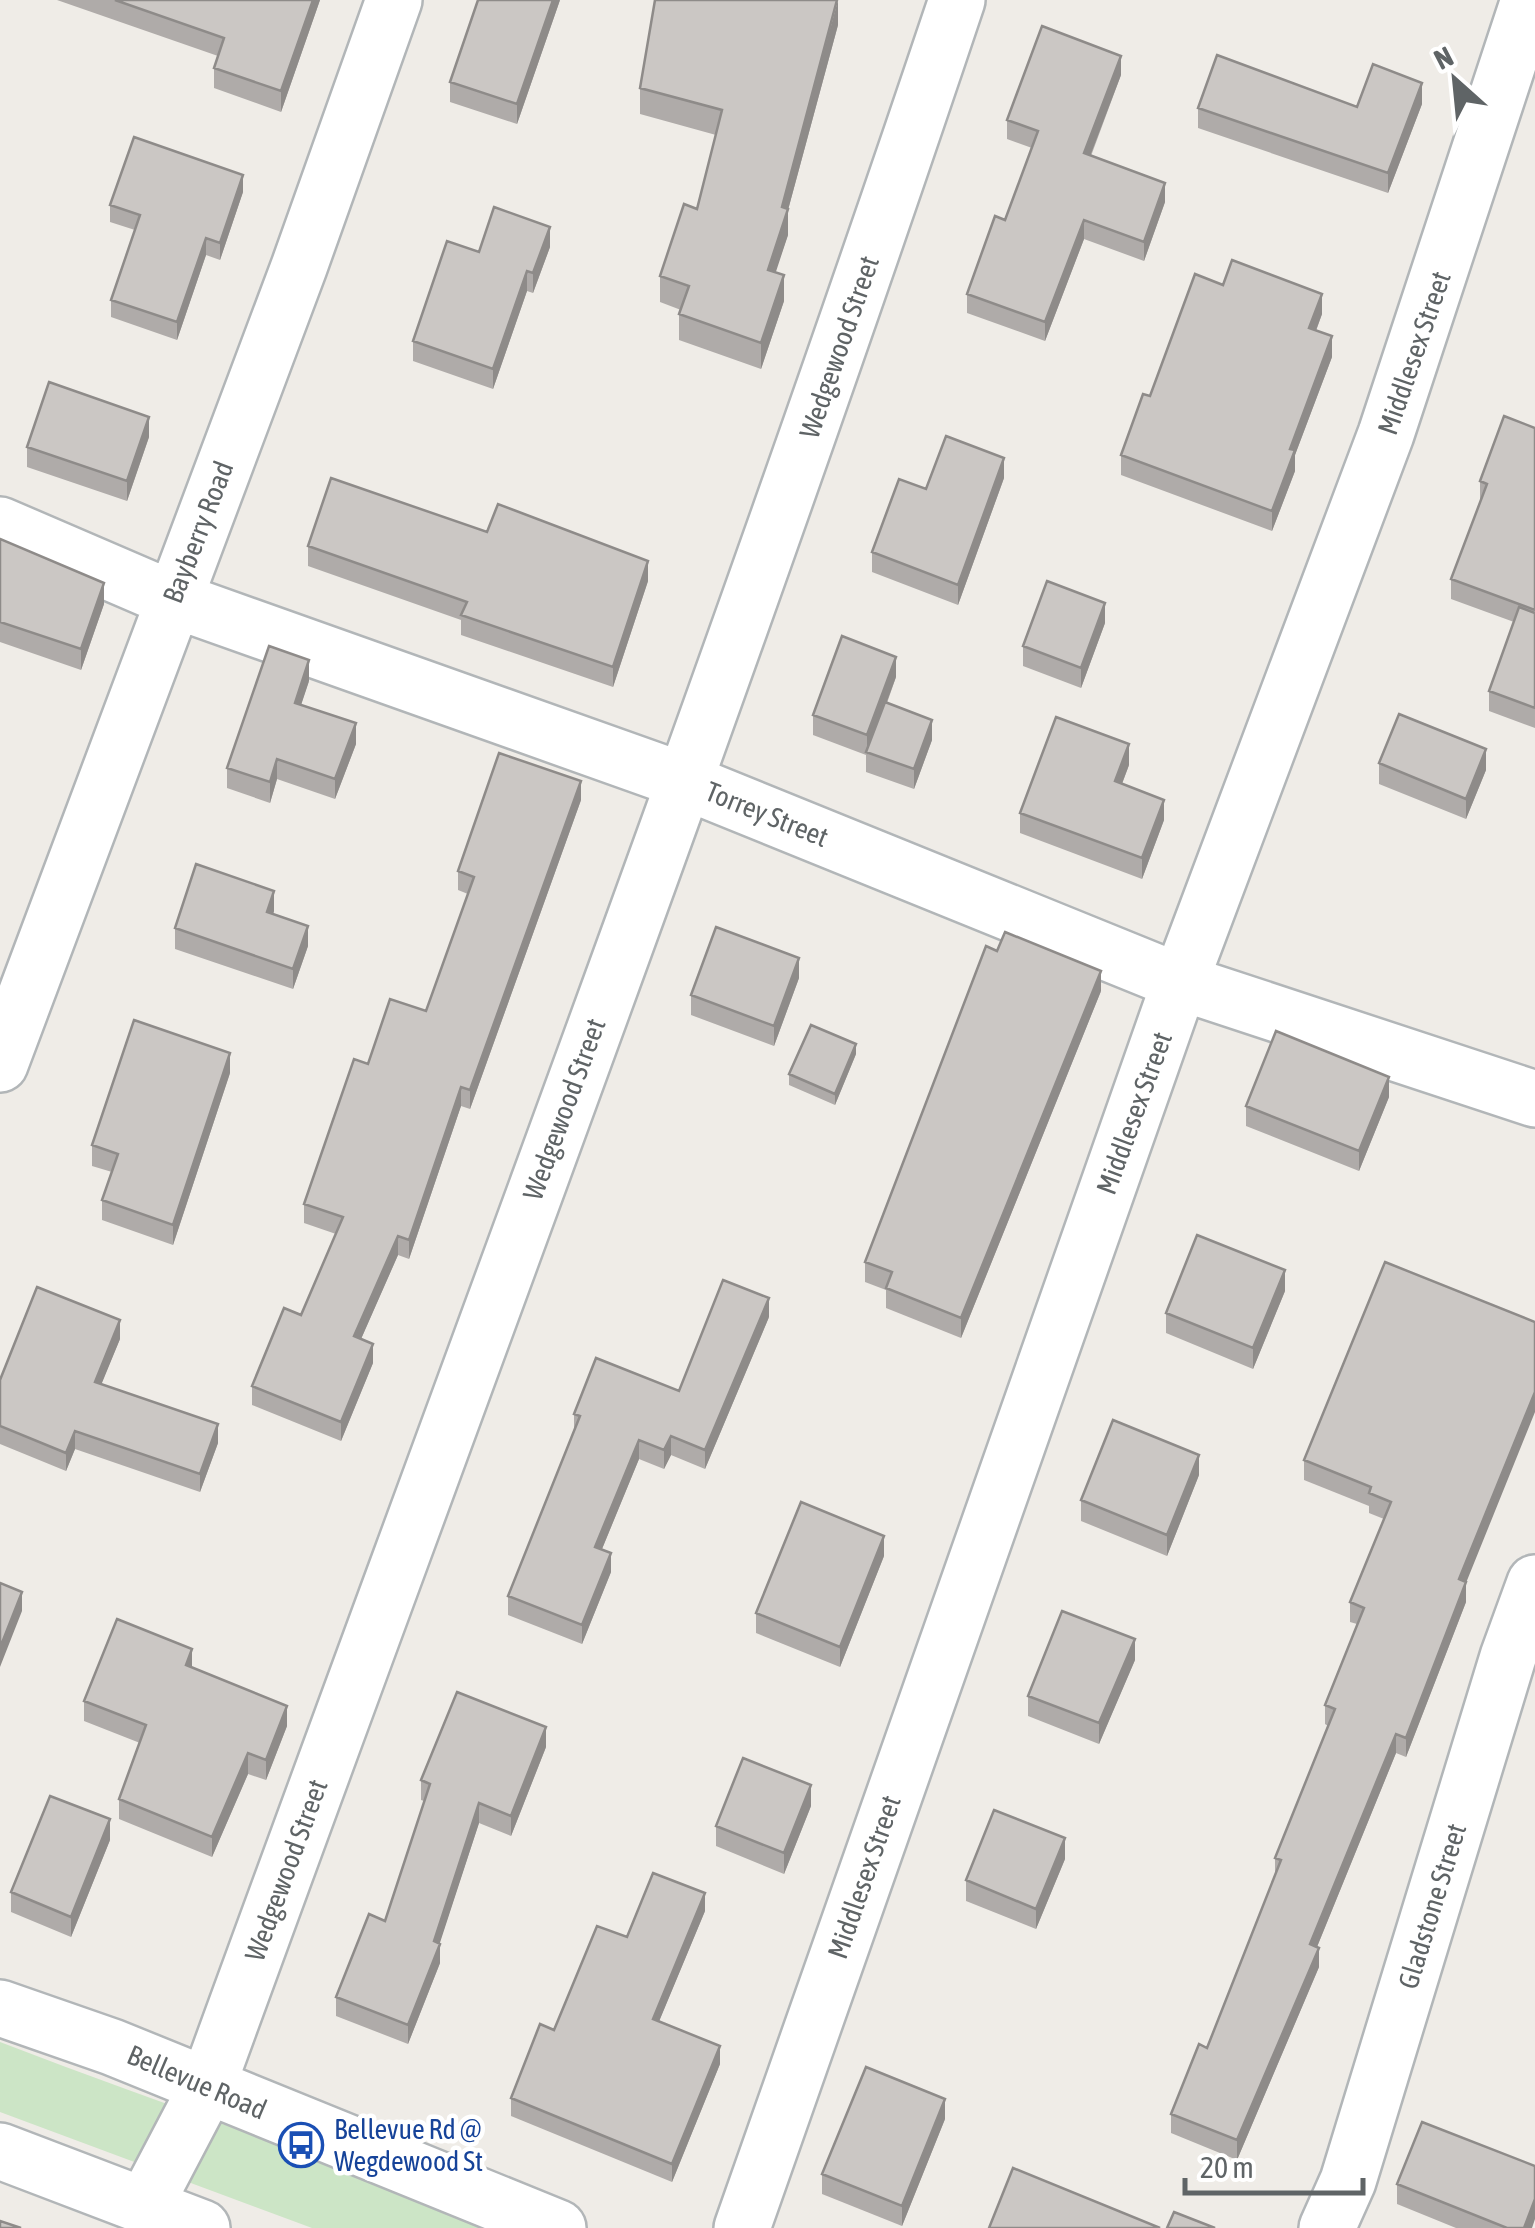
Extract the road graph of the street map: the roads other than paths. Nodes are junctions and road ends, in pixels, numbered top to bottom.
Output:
1 (394, 0) edge
2 (957, 0) edge
3 (1529, 0) edge
4 (0, 525) edge
5 (172, 599) junction
6 (684, 781) junction
7 (1180, 982) junction
8 (0, 1064) edge
9 (1535, 1099) edge
10 (1535, 1583) edge
11 (0, 2008) edge
12 (207, 2087) junction
13 (0, 2152) edge
14 (144, 2206) junction
15 (202, 2228) edge
16 (558, 2228) edge
17 (742, 2228) edge
18 (1327, 2228) edge

1 - 5 street, Bayberry Road
2 - 6 street, Wedgewood Street
3 - 7 street, Middlesex Street
4 - 5 street, Torrey Street
5 - 6 street, Torrey Street
5 - 8 street, Bayberry Road
6 - 7 street, Torrey Street
6 - 12 street, Wedgewood Street
7 - 9 street, Torrey Street
7 - 17 street, Middlesex Street
10 - 18 street, Gladstone Street
11 - 12 street, Bellevue Road
12 - 14 street, Wedgewood Street
12 - 16 street, Bellevue Road
13 - 14 street
14 - 15 street

